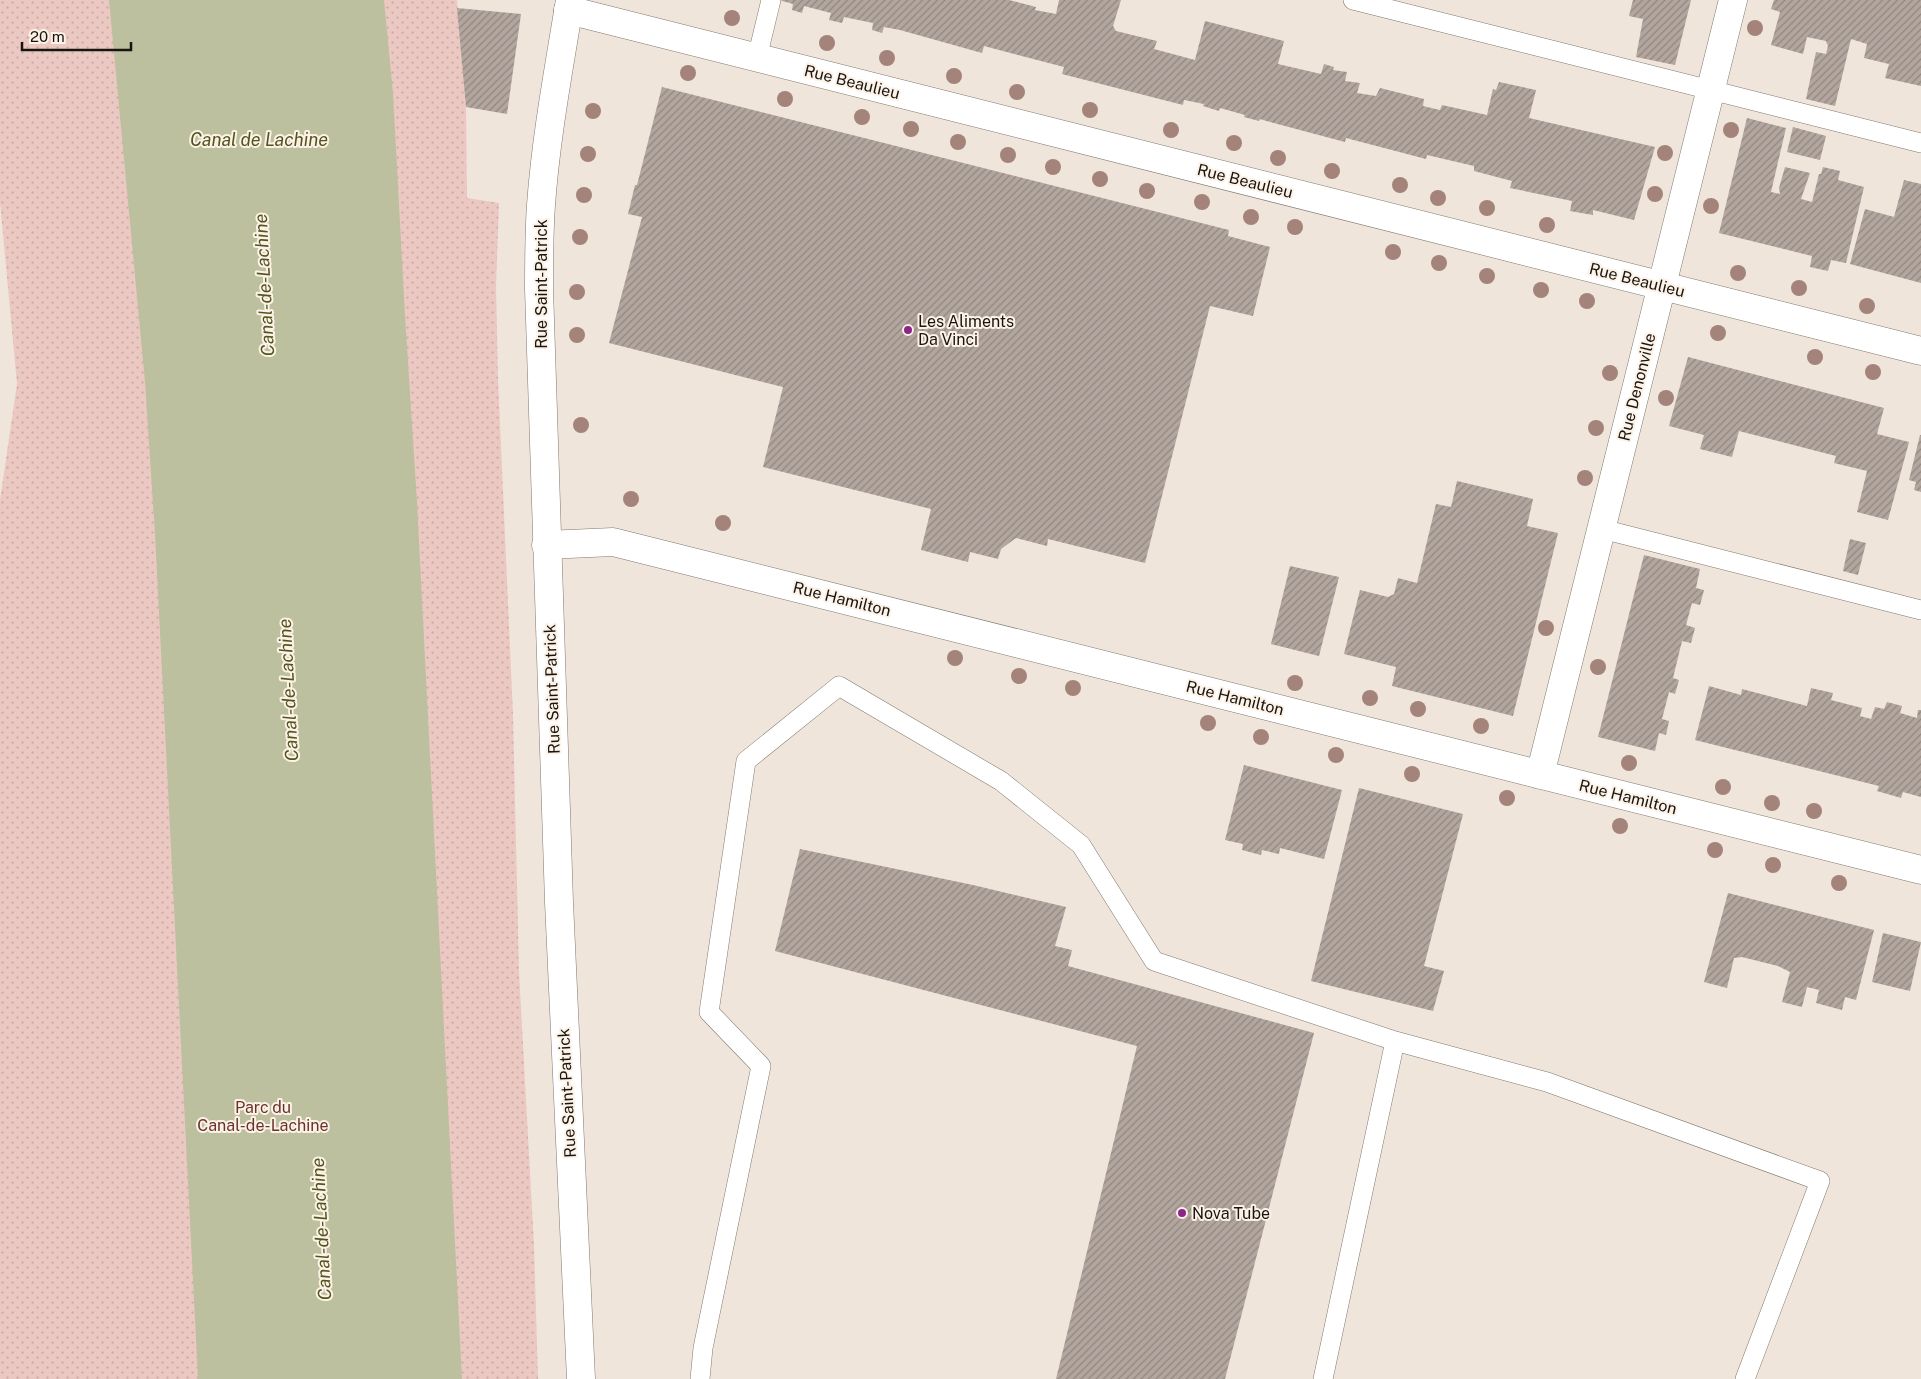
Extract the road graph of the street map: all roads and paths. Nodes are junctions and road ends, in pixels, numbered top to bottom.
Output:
1 (772, 0) edge
2 (1353, 0) edge
3 (1733, 0) edge
4 (569, 5) edge
5 (757, 58) junction
6 (1711, 90) junction
7 (1921, 143) edge
8 (1662, 286) junction
9 (1921, 352) edge
10 (1602, 529) junction
11 (546, 545) junction
12 (1921, 610) edge
13 (1540, 775) junction
14 (1921, 870) edge
15 (1395, 1042) junction
16 (581, 1379) edge
17 (700, 1379) edge
18 (1323, 1379) edge
19 (1745, 1379) edge

1 - 5 lane
2 - 6 lane
3 - 6 street, Rue Denonville
4 - 5 street, Rue Beaulieu
4 - 11 street, Rue Saint-Patrick
5 - 8 street, Rue Beaulieu
6 - 7 lane
6 - 8 street, Rue Denonville
8 - 9 street, Rue Beaulieu
8 - 10 street, Rue Denonville
10 - 12 lane
10 - 13 street, Rue Denonville
11 - 13 street, Rue Hamilton
11 - 16 street, Rue Saint-Patrick
13 - 14 street, Rue Hamilton
15 - 17 lane
15 - 18 lane
15 - 19 lane

